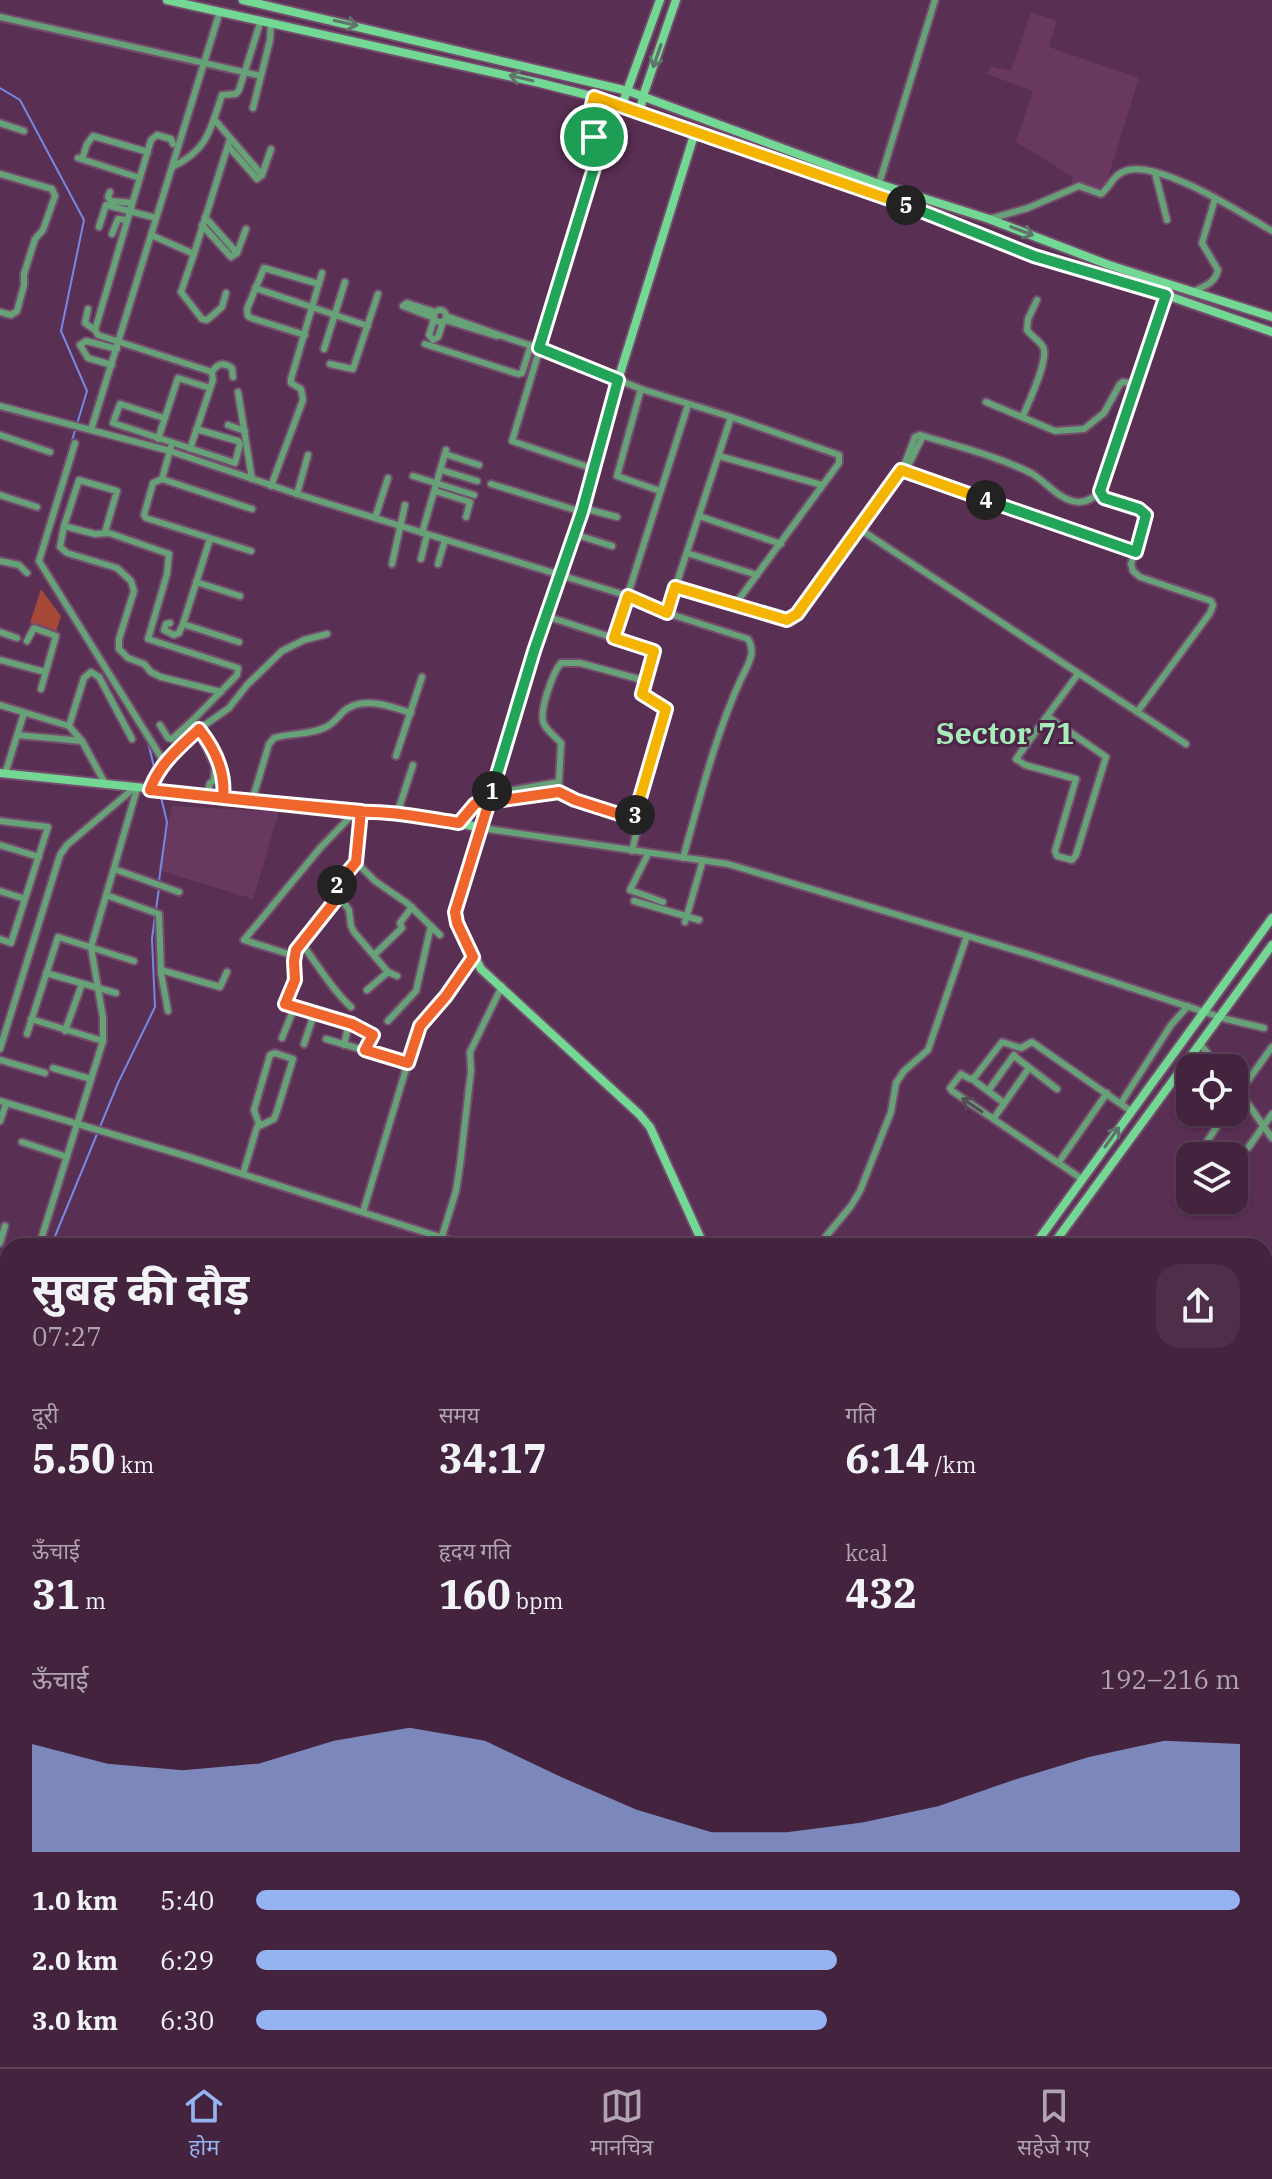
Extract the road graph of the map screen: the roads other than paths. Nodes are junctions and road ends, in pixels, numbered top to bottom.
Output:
1 (167, 0) edge
2 (243, 0) edge
3 (660, 0) edge
4 (676, 0) edge
5 (935, 0) edge
6 (220, 11) junction
7 (0, 17) edge
8 (266, 21) junction
9 (204, 64) junction
10 (246, 71) junction
11 (257, 75) dead end
12 (601, 84) junction
13 (628, 91) junction
14 (643, 96) junction
15 (595, 97) junction
16 (622, 105) junction
17 (253, 108) dead end
18 (640, 112) junction
19 (214, 119) junction
20 (0, 123) edge
21 (24, 131) dead end
22 (695, 132) junction
23 (229, 142) junction
24 (173, 144) dead end
25 (271, 149) dead end
26 (148, 152) junction
27 (172, 167) junction
28 (1155, 173) junction
29 (0, 174) edge
30 (140, 178) junction
31 (879, 184) junction
32 (110, 192) dead end
33 (876, 194) junction
34 (1215, 199) junction
35 (131, 207) junction
36 (156, 218) junction
37 (989, 219) junction
38 (127, 220) junction
39 (1167, 220) dead end
40 (99, 227) dead end
41 (208, 227) junction
42 (246, 229) dead end
43 (1272, 231) edge
44 (112, 234) dead end
45 (151, 235) junction
46 (194, 254) junction
47 (1118, 267) junction
48 (322, 273) dead end
49 (1114, 279) junction
50 (1214, 280) junction
51 (345, 282) dead end
52 (319, 284) junction
53 (255, 288) junction
54 (1190, 290) junction
55 (226, 293) dead end
56 (378, 294) dead end
57 (1166, 295) junction
58 (1211, 297) junction
59 (1037, 300) dead end
60 (1181, 301) junction
61 (313, 308) junction
62 (88, 309) dead end
63 (0, 312) edge
64 (334, 315) junction
65 (434, 316) junction
66 (1272, 317) edge
67 (445, 319) junction
68 (368, 326) junction
69 (95, 330) junction
70 (1272, 332) edge
71 (305, 335) junction
72 (425, 344) dead end
73 (118, 345) junction
74 (531, 345) junction
75 (539, 348) junction
76 (324, 349) dead end
77 (330, 364) dead end
78 (112, 365) junction
79 (212, 372) junction
80 (233, 377) dead end
81 (618, 380) junction
82 (1135, 384) junction
83 (210, 388) junction
84 (641, 389) junction
85 (238, 392) dead end
86 (986, 402) dead end
87 (688, 405) junction
88 (0, 406) edge
89 (1023, 416) junction
90 (731, 417) junction
91 (164, 418) junction
92 (228, 425) dead end
93 (87, 429) junction
94 (196, 429) junction
95 (245, 431) junction
96 (0, 435) edge
97 (158, 439) junction
98 (75, 443) dead end
99 (171, 447) junction
100 (190, 449) junction
101 (50, 452) dead end
102 (308, 455) dead end
103 (719, 456) junction
104 (479, 465) dead end
105 (594, 469) junction
106 (902, 469) junction
107 (441, 470) junction
108 (413, 476) dead end
109 (388, 478) dead end
110 (162, 479) junction
111 (252, 479) junction
112 (477, 481) dead end
113 (491, 484) dead end
114 (822, 485) junction
115 (271, 486) junction
116 (436, 487) junction
117 (660, 491) junction
118 (1100, 493) junction
119 (297, 494) junction
120 (0, 495) edge
121 (474, 495) dead end
122 (405, 505) dead end
123 (37, 507) dead end
124 (252, 509) dead end
125 (583, 510) junction
126 (699, 516) junction
127 (466, 517) dead end
128 (617, 517) dead end
129 (375, 518) junction
130 (399, 525) junction
131 (64, 526) junction
132 (858, 528) junction
133 (105, 532) junction
134 (424, 534) junction
135 (574, 534) junction
136 (210, 539) junction
137 (445, 540) junction
138 (781, 544) junction
139 (612, 546) dead end
140 (251, 551) dead end
141 (1136, 552) junction
142 (687, 553) junction
143 (421, 559) dead end
144 (0, 561) edge
145 (392, 564) dead end
146 (438, 564) dead end
147 (27, 573) dead end
148 (560, 575) junction
149 (757, 575) junction
150 (196, 582) junction
151 (675, 587) junction
152 (240, 596) dead end
153 (628, 596) junction
154 (734, 606) junction
155 (667, 613) junction
156 (552, 618) dead end
157 (170, 623) dead end
158 (183, 624) junction
159 (0, 632) edge
160 (327, 634) dead end
161 (17, 638) dead end
162 (614, 638) junction
163 (27, 641) dead end
164 (239, 642) dead end
165 (0, 660) edge
166 (45, 672) junction
167 (1078, 674) junction
168 (422, 677) dead end
169 (646, 681) junction
170 (41, 689) dead end
171 (221, 692) junction
172 (0, 705) edge
173 (1138, 711) junction
174 (24, 713) junction
175 (411, 713) junction
176 (1047, 716) junction
177 (193, 720) junction
178 (160, 725) dead end
179 (69, 726) junction
180 (200, 731) junction
181 (17, 735) junction
182 (132, 739) dead end
183 (82, 741) junction
184 (1186, 744) dead end
185 (396, 756) dead end
186 (164, 762) junction
187 (413, 765) dead end
188 (3, 774) edge
189 (217, 780) junction
190 (106, 785) junction
191 (135, 789) junction
192 (153, 790) junction
193 (207, 796) junction
194 (223, 798) junction
195 (490, 798) junction
196 (252, 801) junction
197 (358, 811) junction
198 (397, 814) junction
199 (0, 821) edge
200 (459, 823) junction
201 (481, 828) junction
202 (637, 830) dead end
203 (0, 845) edge
204 (632, 851) junction
205 (648, 854) junction
206 (39, 857) junction
207 (683, 858) junction
208 (703, 860) junction
209 (356, 862) junction
210 (114, 869) junction
211 (0, 891) edge
212 (179, 892) dead end
213 (106, 895) junction
214 (338, 897) junction
215 (25, 899) junction
216 (634, 901) dead end
217 (663, 902) dead end
218 (412, 907) junction
219 (1272, 918) edge
220 (686, 919) junction
221 (699, 920) dead end
222 (431, 926) junction
223 (440, 935) dead end
224 (967, 936) junction
225 (0, 939) edge
226 (300, 942) junction
227 (1272, 945) edge
228 (91, 947) junction
229 (374, 955) junction
230 (295, 956) junction
231 (473, 957) junction
232 (134, 961) dead end
233 (161, 970) junction
234 (227, 972) dead end
235 (388, 972) junction
236 (46, 973) junction
237 (397, 976) dead end
238 (82, 984) junction
239 (502, 986) junction
240 (97, 988) junction
241 (367, 990) dead end
242 (116, 993) dead end
243 (1188, 1006) junction
244 (351, 1007) dead end
245 (294, 1008) junction
246 (168, 1011) dead end
247 (1204, 1011) junction
248 (314, 1014) junction
249 (1220, 1016) junction
250 (31, 1019) junction
251 (388, 1021) dead end
252 (349, 1023) junction
253 (1264, 1028) dead end
254 (65, 1031) junction
255 (27, 1034) dead end
256 (282, 1038) dead end
257 (326, 1039) dead end
258 (103, 1041) junction
259 (1, 1044) edge
260 (304, 1044) dead end
261 (1200, 1044) junction
262 (344, 1045) junction
263 (1272, 1047) edge
264 (1019, 1048) junction
265 (365, 1050) junction
266 (1208, 1054) edge
267 (1014, 1056) junction
268 (0, 1060) edge
269 (408, 1063) junction
270 (53, 1068) dead end
271 (1029, 1068) junction
272 (45, 1073) dead end
273 (91, 1079) junction
274 (972, 1079) junction
275 (1248, 1080) edge
276 (1057, 1089) dead end
277 (988, 1091) junction
278 (1107, 1093) junction
279 (3, 1102) edge
280 (1248, 1102) edge
281 (1004, 1103) junction
282 (1121, 1103) junction
283 (1131, 1111) junction
284 (1272, 1114) edge
285 (994, 1118) junction
286 (0, 1121) edge
287 (77, 1124) junction
288 (259, 1124) junction
289 (1264, 1125) junction
290 (1272, 1138) edge
291 (22, 1142) dead end
292 (1248, 1148) dead end
293 (67, 1157) junction
294 (1059, 1162) junction
295 (243, 1174) junction
296 (1082, 1179) junction
297 (363, 1212) junction
298 (5, 1226) dead end
299 (442, 1237) junction
300 (1, 1238) edge
301 (42, 1238) edge
302 (445, 1238) edge
303 (697, 1238) edge
304 (825, 1238) edge
305 (1040, 1238) edge
306 (1058, 1238) edge

1 - 6 street
2 -> 12 street
3 - 13 street
4 -> 14 street
5 - 31 street
6 - 8 street
6 - 9 street
7 - 9 street
8 - 10 street
15 -> 8 street
8 - 17 street
9 - 10 street
9 - 27 street
10 - 11 street
10 - 19 street
12 - 13 street
12 - 15 street
13 - 14 street
13 - 16 street
14 - 18 street
14 - 31 street
15 - 16 street
15 - 75 street
16 - 18 street
18 - 22 street
19 - 23 street
19 - 27 street
20 - 21 street
22 - 33 street
22 - 81 street
23 - 25 street
23 - 41 street
24 - 26 street
26 - 30 street
26 - 30 street
27 - 36 street
28 - 34 street
28 - 37 street
28 - 39 street
29 - 63 street
30 - 35 street
31 - 33 street
31 - 37 street
32 - 35 street
33 - 49 street
34 - 43 street
34 - 50 street
35 - 36 street
35 - 38 street
35 - 40 street
36 - 45 street
37 -> 47 street
38 - 44 street
38 - 69 street
41 - 42 street
41 - 46 street
45 - 46 street
45 - 73 street
46 - 55 street
47 - 49 street
47 - 54 street
48 - 52 street
49 - 57 street
50 - 54 street
50 - 58 street
51 - 64 street
52 - 53 street
52 - 61 street
53 - 61 street
53 - 71 street
54 - 58 street
54 - 60 street
56 - 68 street
57 - 60 street
57 - 82 street
58 - 66 street
59 - 89 street
60 - 70 street
61 - 64 street
61 - 71 street
62 - 69 street
64 - 68 street
64 - 76 street
65 - 67 street
65 - 67 street
65 - 67 street
67 - 74 street
68 - 77 street
69 - 73 street
71 - 115 street
72 - 74 street
73 - 78 street
73 - 78 street
73 - 79 street
74 - 75 street
75 - 81 street
75 - 105 street
78 - 93 street
79 - 80 street
79 - 83 street
81 - 84 street
81 - 105 street
82 - 89 street
82 - 118 street
83 - 91 street
83 - 94 street
84 - 87 street
84 - 117 street
85 - 95 street
86 - 89 street
87 - 90 street
87 - 117 street
88 - 93 street
90 - 103 street
90 - 114 street
91 - 97 street
91 - 97 street
92 - 95 street
93 - 99 street
94 - 100 street
94 - 100 street
95 - 111 street
96 - 101 street
97 - 99 street
98 - 186 street
99 - 100 street
99 - 110 street
99 - 111 street
102 - 119 street
103 - 114 street
103 - 126 street
104 - 107 street
105 - 125 street
106 - 118 street
106 - 132 street
106 - 141 street
107 - 112 street
107 - 116 street
108 - 116 street
109 - 129 street
110 - 124 street
110 - 136 street
111 - 115 street
113 - 125 street
114 - 138 street
115 - 119 street
116 - 121 street
116 - 127 street
116 - 134 street
117 - 153 street
118 - 141 street
119 - 129 street
120 - 123 street
122 - 130 street
125 - 128 street
125 - 135 street
126 - 138 street
126 - 142 street
129 - 130 street
130 - 134 street
130 - 145 street
131 - 133 street
131 - 133 street
131 - 171 street
132 - 154 street
132 - 167 street
133 - 171 street
134 - 137 street
134 - 143 street
135 - 139 street
135 - 148 street
136 - 140 street
136 - 150 street
137 - 146 street
137 - 148 street
138 - 149 street
141 - 173 street
142 - 149 street
142 - 151 street
144 - 147 street
148 - 153 street
148 - 195 street
149 - 154 street
150 - 152 street
150 - 158 street
151 - 154 street
151 - 155 street
153 - 155 street
153 - 162 street
155 - 207 street
156 - 162 street
157 - 158 street
158 - 164 street
159 - 161 street
160 - 180 street
162 - 169 street
163 - 166 street
165 - 166 street
166 - 170 street
167 - 173 street
167 - 176 street
168 - 175 street
169 - 195 street
169 - 195 street
171 - 177 street
172 - 174 street
173 - 184 street
174 - 179 street
174 - 181 street
175 - 185 street
175 - 196 street
176 - 176 street
177 - 178 street
177 - 180 street
179 - 182 street
179 - 183 street
180 - 186 street
180 - 189 street
181 - 183 street
181 - 188 street
183 - 190 street
186 - 192 street
187 - 198 street
188 - 190 street
189 - 193 street
189 - 194 street
190 - 191 street
191 - 192 street
191 - 210 street
191 - 259 street
192 - 193 street
193 - 194 street
194 - 196 street
195 - 200 street
195 - 201 street
196 - 197 street
197 - 198 street
197 - 209 street
197 - 230 street
198 - 200 street
199 - 206 street
200 - 201 street
201 - 204 street
201 - 231 street
202 - 204 street
203 - 206 street
204 - 205 street
205 - 207 street
205 - 217 street
206 - 215 street
207 - 208 street
208 - 220 street
208 - 224 street
209 - 214 street
209 - 218 street
210 - 212 street
210 - 213 street
211 - 215 street
213 - 228 street
213 - 233 street
214 - 226 street
214 - 229 street
215 - 225 street
216 - 220 street
218 - 222 street
218 - 229 street
219 - 247 street
220 - 221 street
222 - 223 street
222 - 251 street
224 - 243 street
224 - 304 street
226 - 230 street
226 - 244 street
227 - 249 street
228 - 232 street
228 - 236 street
228 - 240 street
229 - 235 street
230 - 245 street
231 - 239 street
231 - 269 street
233 - 234 street
233 - 246 street
235 - 237 street
235 - 241 street
236 - 238 street
236 - 250 street
238 - 240 street
238 - 254 street
239 - 299 street
239 - 303 street
240 - 242 street
240 - 258 street
243 - 247 street
243 - 282 street
245 - 248 street
245 - 256 street
247 - 249 street
247 - 283 street
248 - 252 street
248 - 260 street
249 - 253 street
249 - 261 street
250 - 254 street
250 - 255 street
252 - 262 street
252 - 265 street
254 - 258 street
257 - 262 street
258 - 273 street
261 - 266 street
261 - 306 street
262 - 265 street
263 - 275 street
264 - 267 street
264 - 274 street
264 - 278 street
265 - 269 street
267 - 271 street
267 - 277 street
268 - 272 street
269 - 297 street
270 - 273 street
271 - 276 street
271 - 281 street
273 - 287 street
274 - 277 street
285 -> 274 street
277 - 281 street
278 - 282 street
278 - 294 street
279 - 286 street
279 - 287 street
280 - 289 street
281 - 285 street
282 - 283 street
296 -> 283 street
284 - 289 street
285 - 294 street
287 - 293 street
287 - 295 street
288 - 288 street
288 - 295 street
289 - 290 street
289 - 292 street
291 - 293 street
293 - 301 street
294 - 296 street
295 - 297 street
296 - 305 street
297 - 299 street
298 - 300 street
299 - 302 street

